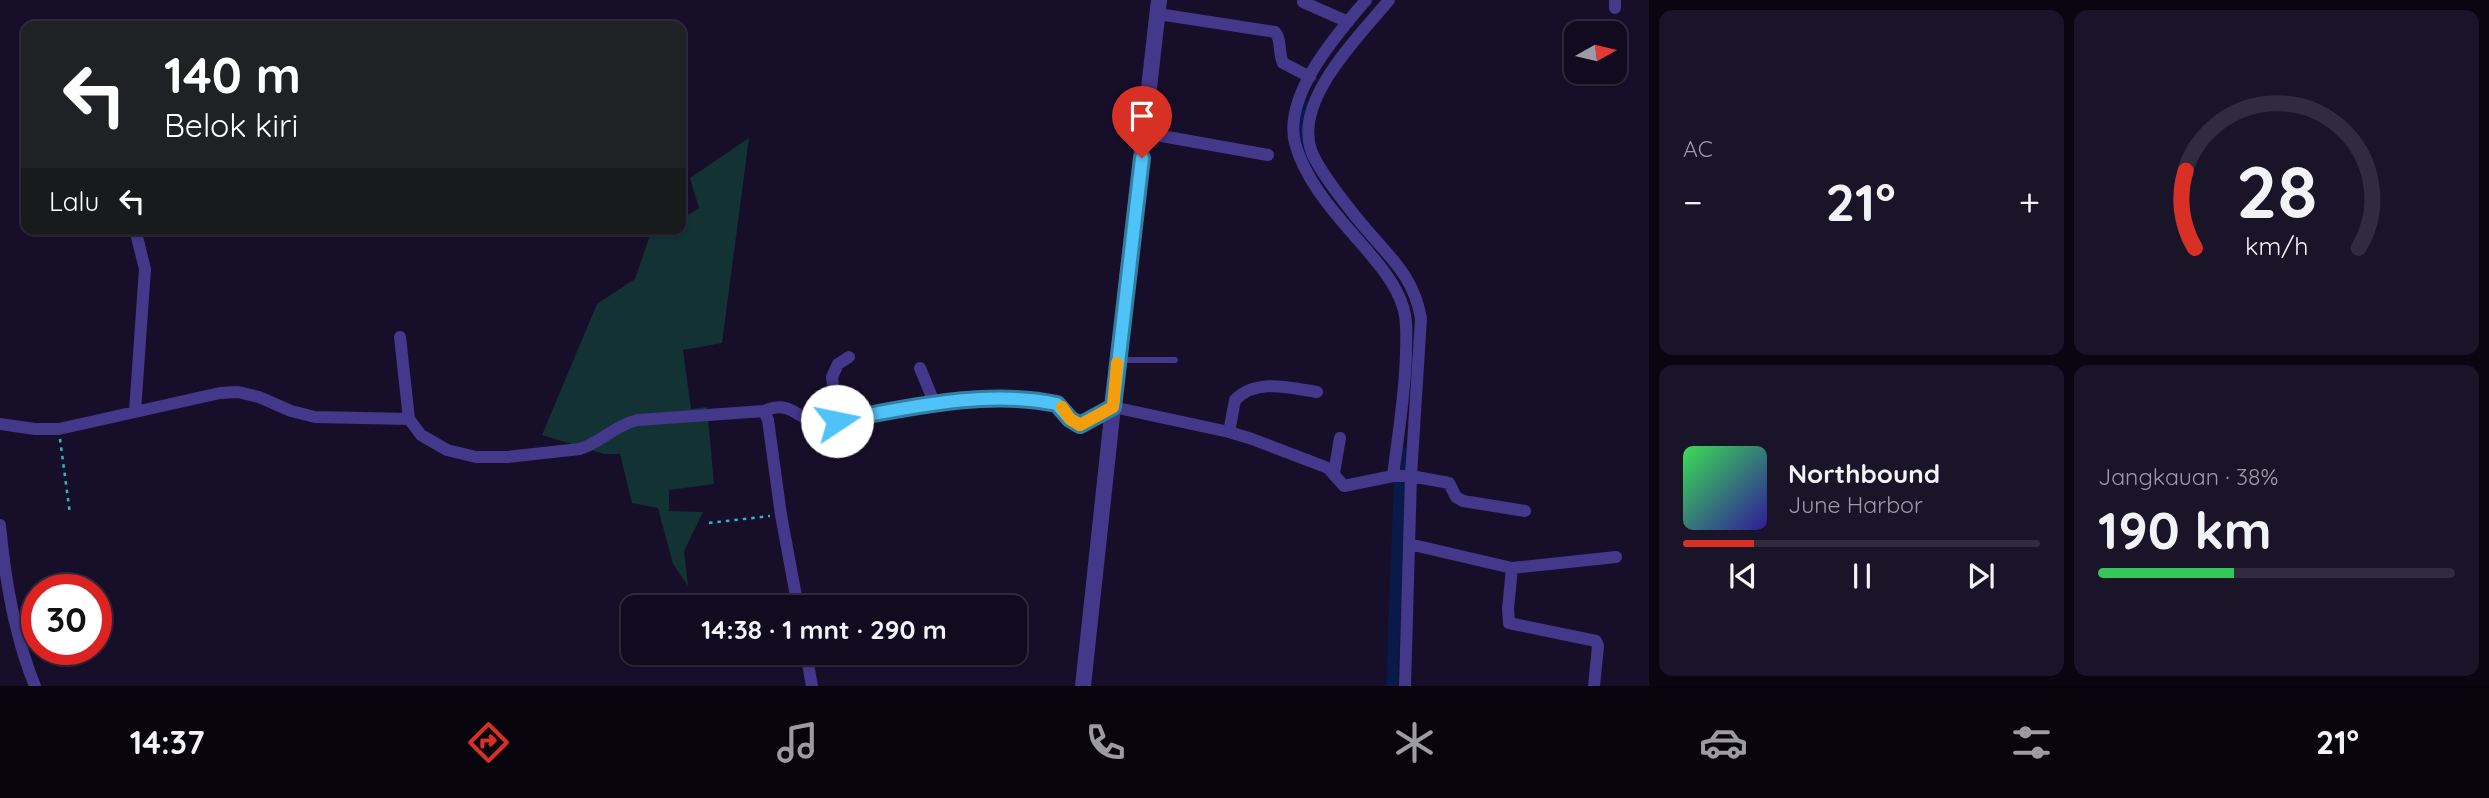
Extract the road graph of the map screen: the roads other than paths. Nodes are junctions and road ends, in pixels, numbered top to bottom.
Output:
1 (1366, 0) edge
2 (1389, 0) edge
3 (1303, 2) edge
4 (1158, 7) edge
5 (1348, 22) junction
6 (1310, 77) junction
7 (1145, 133) junction
8 (1268, 155) dead end
9 (136, 235) edge
10 (400, 337) dead end
11 (849, 357) dead end
12 (1118, 359) junction
13 (1175, 360) dead end
14 (920, 368) dead end
15 (1317, 392) dead end
16 (934, 402) junction
17 (1113, 407) junction
18 (135, 411) junction
19 (764, 411) junction
20 (409, 419) junction
21 (837, 421) junction
22 (0, 424) edge
23 (1229, 432) junction
24 (1340, 438) dead end
25 (1334, 472) junction
26 (1402, 476) junction
27 (1525, 511) dead end
28 (0, 526) edge
29 (1409, 544) junction
30 (1616, 557) dead end
31 (1512, 568) junction
32 (795, 595) edge
33 (808, 665) edge
34 (35, 686) edge
35 (812, 686) edge
36 (1083, 686) edge
37 (1405, 686) edge
38 (1594, 686) edge

1 - 5 street
2 - 26 street
3 - 5 street
4 - 6 street
4 - 7 street
5 - 6 street
6 - 26 street
7 - 8 street
7 - 12 street
9 - 18 street
10 - 20 street
11 - 21 street
12 - 13 lane
12 - 17 street
14 - 16 street
15 - 23 street
16 - 17 street
16 - 21 street
17 - 23 street
17 - 36 street
18 - 20 street
18 - 22 street
19 - 20 street
19 - 21 street
19 - 32 street
23 - 25 street
24 - 25 street
25 - 26 street
26 - 27 street
26 - 29 street
28 - 34 street
29 - 31 street
29 - 37 street
30 - 31 street
31 - 38 street
33 - 35 street

